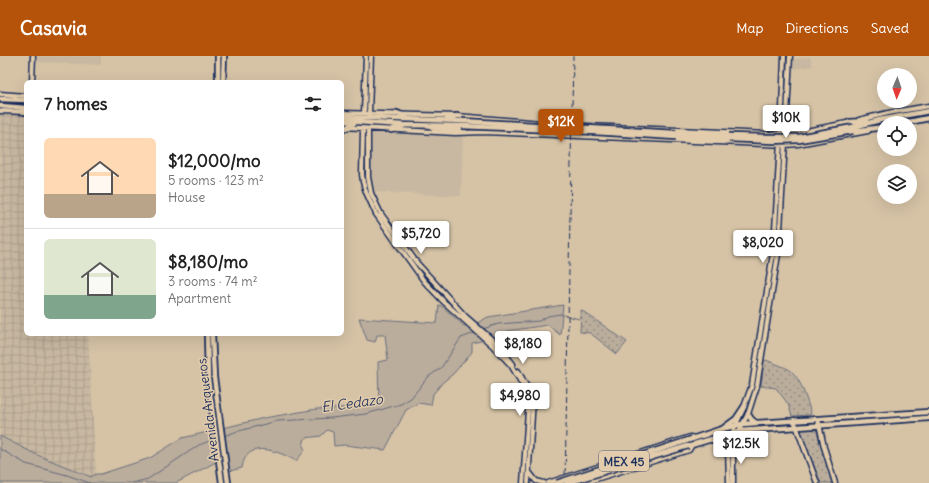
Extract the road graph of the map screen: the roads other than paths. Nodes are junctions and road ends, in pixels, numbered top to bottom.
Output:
1 (33, 56) edge
2 (218, 56) edge
3 (224, 56) edge
4 (366, 56) edge
5 (371, 56) edge
6 (784, 56) edge
7 (790, 56) edge
8 (32, 80) edge
9 (218, 80) edge
10 (223, 80) edge
11 (0, 94) edge
12 (24, 96) edge
13 (0, 99) edge
14 (364, 99) junction
15 (24, 100) edge
16 (370, 100) junction
17 (0, 106) edge
18 (929, 106) edge
19 (0, 111) edge
20 (24, 111) edge
21 (24, 111) edge
22 (929, 111) edge
23 (344, 113) edge
24 (349, 113) joint
25 (369, 113) junction
26 (397, 114) junction
27 (365, 115) junction
28 (457, 116) junction
29 (344, 117) edge
30 (408, 118) junction
31 (929, 118) edge
32 (440, 120) junction
33 (917, 120) edge
34 (344, 121) edge
35 (356, 122) junction
36 (462, 123) junction
37 (548, 123) junction
38 (404, 125) junction
39 (428, 125) junction
40 (786, 126) junction
41 (344, 127) edge
42 (852, 127) junction
43 (877, 127) edge
44 (877, 128) edge
45 (363, 129) junction
46 (368, 129) junction
47 (391, 130) junction
48 (465, 132) junction
49 (724, 132) junction
50 (802, 132) junction
51 (796, 133) junction
52 (547, 134) junction
53 (774, 134) junction
54 (783, 134) junction
55 (704, 137) junction
56 (719, 142) junction
57 (774, 144) junction
58 (798, 144) junction
59 (783, 145) junction
60 (774, 247) junction
61 (776, 262) junction
62 (476, 328) junction
63 (207, 336) edge
64 (212, 336) edge
65 (495, 345) junction
66 (744, 407) junction
67 (929, 412) edge
68 (748, 414) junction
69 (929, 418) edge
70 (818, 419) junction
71 (794, 420) junction
72 (756, 423) junction
73 (742, 424) junction
74 (736, 425) junction
75 (819, 425) junction
76 (796, 427) junction
77 (722, 429) junction
78 (752, 430) junction
79 (739, 431) junction
80 (733, 432) junction
81 (694, 439) junction
82 (708, 440) junction
83 (735, 444) junction
84 (690, 446) junction
85 (220, 448) junction
86 (728, 449) junction
87 (529, 472) junction
88 (582, 472) junction
89 (523, 482) edge
90 (558, 482) edge
91 (222, 483) edge
92 (228, 483) edge
93 (528, 483) edge
94 (544, 483) edge
95 (551, 483) edge
96 (567, 483) edge
97 (584, 483) edge
98 (729, 483) edge
99 (733, 483) edge
100 (817, 483) edge
101 (835, 483) edge

1 - 8 main road
2 - 9 main road
3 - 10 main road
4 - 14 main road
5 - 16 main road
6 - 54 main road
7 - 40 main road
11 - 12 main road
13 - 15 main road
14 - 16 main road
14 - 27 main road
16 - 25 main road
17 - 20 main road
18 - 42 main road
19 - 21 main road
22 - 42 main road
23 - 24 main road
24 - 27 main road
25 - 26 main road
25 - 27 main road
26 - 28 main road
26 - 30 main road
27 - 29 main road
27 - 30 main road
28 - 32 main road
28 - 37 main road
30 - 32 main road
31 - 33 main road
32 - 36 main road
34 - 35 main road
35 - 38 main road
35 - 41 main road
36 - 39 main road
36 - 55 main road, bridge
37 - 49 main road
37 - 52 main road
38 - 39 main road
38 - 47 main road
39 - 48 main road
40 - 50 main road
40 - 54 main road
41 - 45 main road
42 - 43 main road
42 - 50 main road
42 - 55 main road, bridge
44 - 58 main road
45 - 46 main road
45 - 62 main road
46 - 47 main road
46 - 62 main road
47 - 48 main road
48 - 52 main road
49 - 53 main road
49 - 55 main road
50 - 51 main road
51 - 54 main road
51 - 58 main road
52 - 56 main road
53 - 54 main road
53 - 57 main road
54 - 59 main road
55 - 56 main road
56 - 57 main road
57 - 59 main road
58 - 59 main road
59 - 60 main road
59 - 61 main road
60 - 61 main road
60 - 66 main road
61 - 68 main road
62 - 65 main road
63 - 85 main road, Avenida Arqueros
64 - 85 main road, Avenida Arqueros
65 - 87 main road
65 - 89 main road
66 - 74 main road
66 - 77 main road
67 - 70 main road, MEX 45
68 - 72 main road
68 - 73 main road
69 - 75 main road, MEX 45
70 - 71 main road, MEX 45
70 - 75 main road
71 - 72 main road, MEX 45
71 - 76 main road
72 - 73 main road, MEX 45
73 - 74 main road, MEX 45
73 - 79 main road
74 - 77 main road, MEX 45
74 - 80 main road
75 - 76 main road, MEX 45
75 - 101 main road
76 - 78 main road, MEX 45
76 - 100 main road
77 - 81 main road, MEX 45
78 - 79 main road, MEX 45
78 - 83 main road
79 - 80 main road, MEX 45
79 - 83 main road
80 - 82 main road, MEX 45
80 - 86 main road
81 - 88 main road
81 - 90 main road, MEX 45, bridge
82 - 84 main road, MEX 45
82 - 86 main road
83 - 99 main road
84 - 96 main road, MEX 45, bridge
84 - 97 main road
85 - 91 main road, Avenida Arqueros
85 - 92 main road, Avenida Arqueros
86 - 98 main road
87 - 93 main road
87 - 94 main road
88 - 90 main road
88 - 97 main road
90 - 95 main road

